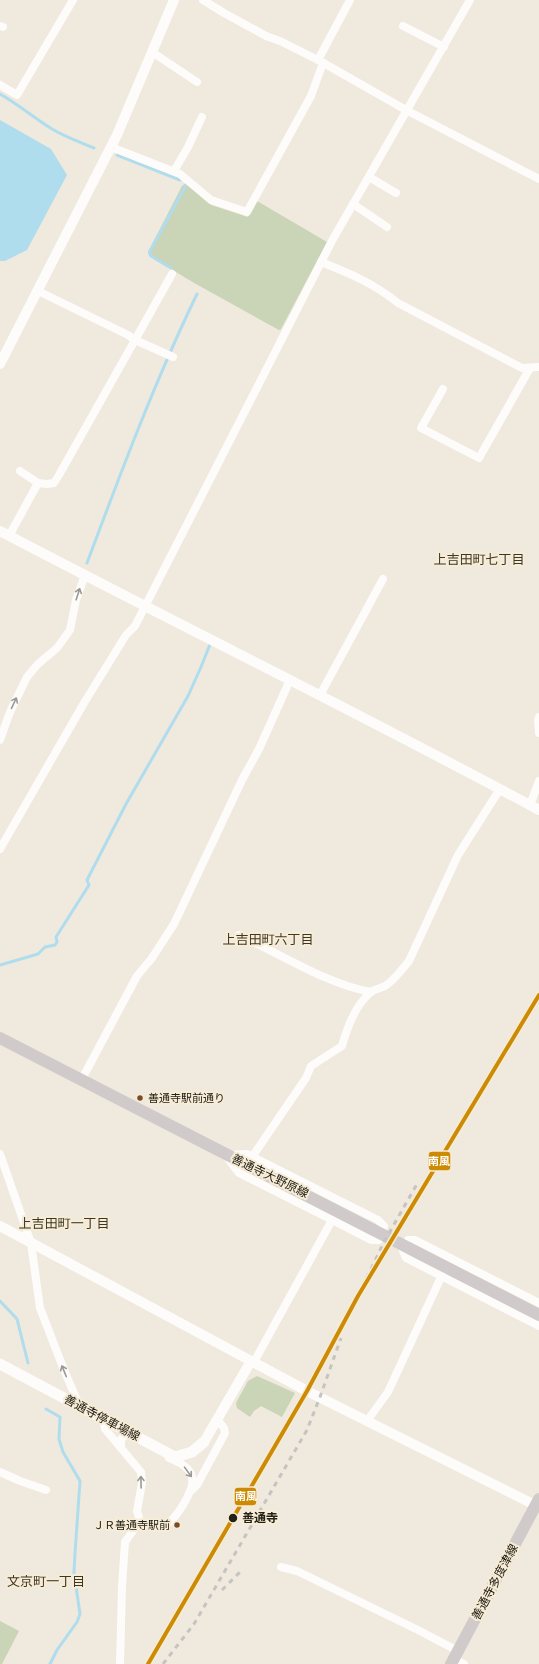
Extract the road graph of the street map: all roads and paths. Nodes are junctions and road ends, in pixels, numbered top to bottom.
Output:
1 (73, 0) edge
2 (174, 0) edge
3 (203, 0) edge
4 (350, 0) edge
5 (470, 0) edge
6 (404, 26) dead end
7 (444, 46) junction
8 (152, 52) junction
9 (321, 62) junction
10 (197, 82) dead end
11 (0, 85) edge
12 (406, 110) junction
13 (202, 117) dead end
14 (111, 147) junction
15 (174, 171) junction
16 (368, 177) junction
17 (539, 179) edge
18 (396, 193) dead end
19 (353, 204) junction
20 (387, 227) dead end
21 (321, 262) junction
22 (172, 274) dead end
23 (38, 291) junction
24 (135, 340) junction
25 (171, 356) dead end
26 (0, 364) edge
27 (539, 367) edge
28 (530, 368) junction
29 (443, 389) dead end
30 (20, 471) dead end
31 (38, 482) junction
32 (5, 534) edge
33 (85, 575) junction
34 (383, 579) dead end
35 (145, 607) junction
36 (290, 680) junction
37 (320, 696) junction
38 (539, 717) edge
39 (539, 733) edge
40 (0, 740) edge
41 (539, 781) edge
42 (500, 789) junction
43 (534, 808) edge
44 (0, 849) edge
45 (239, 935) dead end
46 (371, 992) junction
47 (0, 1038) edge
48 (82, 1079) junction
49 (226, 1155) junction
50 (252, 1157) junction
51 (1, 1160) edge
52 (332, 1220) junction
53 (0, 1226) edge
54 (31, 1243) junction
55 (442, 1275) junction
56 (539, 1303) edge
57 (539, 1315) edge
58 (539, 1326) edge
59 (252, 1362) junction
60 (0, 1364) edge
61 (80, 1406) junction
62 (103, 1419) junction
63 (217, 1419) junction
64 (367, 1421) junction
65 (129, 1432) junction
66 (204, 1442) joint
67 (121, 1448) junction
68 (159, 1448) junction
69 (0, 1472) edge
70 (46, 1490) dead end
71 (190, 1492) junction
72 (538, 1504) edge
73 (140, 1521) junction
74 (281, 1567) dead end
75 (457, 1660) edge
76 (120, 1664) edge

1 - 11 street
2 - 8 street
3 - 9 street
4 - 9 street
5 - 7 street
6 - 7 street
7 - 12 street
8 - 10 street
8 - 14 street
9 - 12 street
9 - 15 street
12 - 16 street
12 - 17 street
13 - 15 street
14 - 15 street
14 - 23 street
16 - 18 street
16 - 19 street
19 - 20 street
19 - 21 street
21 - 28 street
21 - 35 street
22 - 24 street
23 - 24 street
23 - 26 street
24 - 25 street
24 - 31 street
27 - 28 street
28 - 29 street
30 - 31 street
31 - 32 street
32 - 33 street
33 - 35 street
40 -> 33 street
34 - 37 street
35 - 36 street
35 - 44 street
36 - 37 street
36 - 48 street
37 - 42 street
38 - 39 street
41 - 43 street
42 - 43 street
42 - 46 street
45 - 46 street
46 - 50 street
47 - 48 main road, 善通寺大野原線
48 - 49 main road, 善通寺大野原線
49 - 50 street
49 - 52 street
49 - 57 main road, 善通寺大野原線
50 - 52 street
51 - 54 street
52 - 59 street
53 - 54 street
54 - 59 street
61 -> 54 street
55 - 56 street
55 - 58 street
55 - 64 street
59 - 63 street
59 - 64 street
60 - 61 main road, 善通寺停車場線
61 - 62 main road, 善通寺停車場線
62 - 65 main road, 善通寺停車場線
62 - 67 street
63 - 66 street
63 - 71 street
64 - 72 street
65 - 67 street
65 - 68 main road, 善通寺停車場線
66 - 68 main road, 善通寺停車場線
73 -> 67 street
68 -> 71 street
69 - 70 street
71 - 73 street
72 - 75 main road, 善通寺多度津線
73 - 76 street
74 - 75 street

